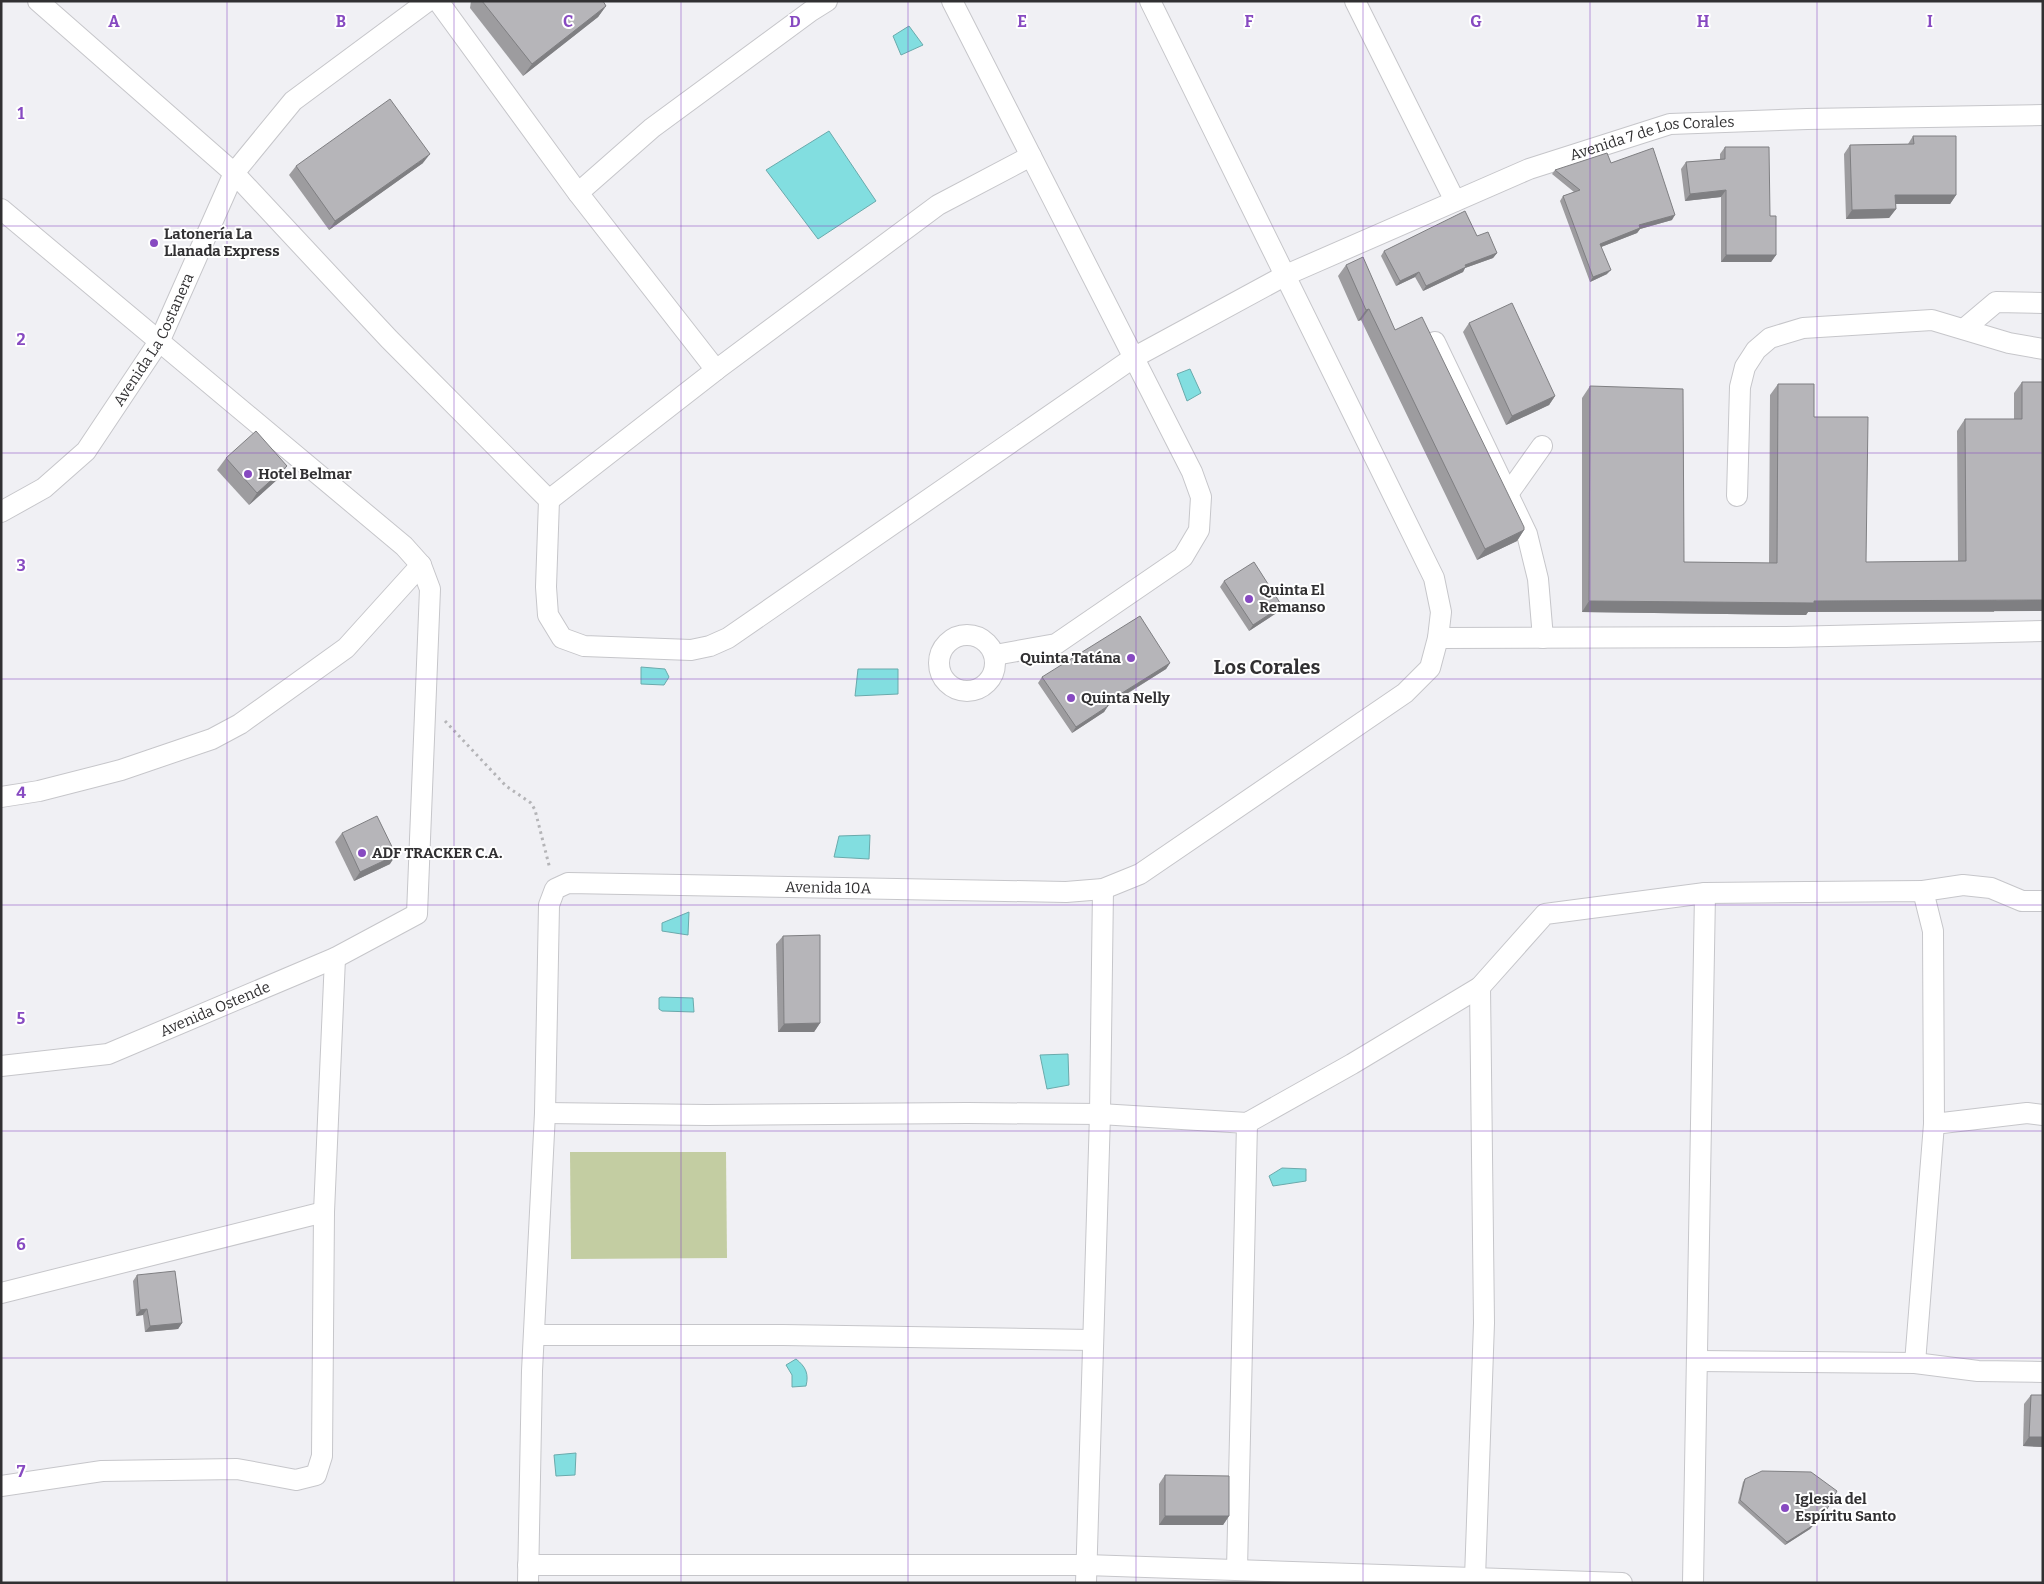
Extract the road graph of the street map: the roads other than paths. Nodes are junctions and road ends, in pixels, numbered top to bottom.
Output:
1 (38, 1) edge
2 (428, 1) edge
3 (438, 1) edge
4 (827, 1) edge
5 (952, 1) edge
6 (1150, 1) edge
7 (1355, 1) edge
8 (2043, 115) edge
9 (1031, 156) junction
10 (234, 174) junction
11 (578, 193) junction
12 (1455, 201) junction
13 (1, 209) edge
14 (1286, 275) junction
15 (2043, 303) edge
16 (1964, 329) junction
17 (160, 340) junction
18 (1435, 342) edge
19 (2043, 349) edge
20 (1133, 358) junction
21 (716, 370) junction
22 (1542, 446) dead end
23 (1508, 494) junction
24 (1737, 496) dead end
25 (549, 500) junction
26 (1, 512) edge
27 (421, 565) junction
28 (2043, 631) edge
29 (1438, 638) junction
30 (1543, 638) junction
31 (995, 656) dead end
32 (1, 797) edge
33 (1103, 889) junction
34 (1923, 891) junction
35 (1705, 893) junction
36 (2043, 902) edge
37 (335, 958) junction
38 (1480, 987) junction
39 (1, 1066) edge
40 (545, 1113) junction
41 (1100, 1114) junction
42 (2043, 1115) edge
43 (1247, 1124) junction
44 (1934, 1124) junction
45 (324, 1212) junction
46 (1, 1293) edge
47 (534, 1335) junction
48 (1092, 1340) junction
49 (1698, 1361) junction
50 (1915, 1363) junction
51 (2043, 1372) edge
52 (1, 1486) edge
53 (1237, 1570) junction
54 (528, 1574) edge
55 (1086, 1574) edge
56 (1475, 1578) junction
57 (1622, 1583) edge
58 (1693, 1583) edge

1 - 10 street
2 - 10 street, Avenida La Costanera
3 - 11 street
4 - 11 street
5 - 9 street
6 - 14 street, Avenida 10A
7 - 12 street
8 - 12 street, Avenida 7 de Los Corales
9 - 20 street
9 - 21 street
10 - 17 street, Avenida La Costanera
10 - 25 street
11 - 21 street
12 - 14 street, Avenida 7 de Los Corales
13 - 17 street
14 - 20 street, Avenida 7 de Los Corales
14 - 29 street, Avenida 10A
15 - 16 street
16 - 19 street
16 - 24 street
17 - 26 street, Avenida La Costanera
17 - 27 street
18 - 23 street
20 - 25 street, Avenida 7 de Los Corales
20 - 31 street
21 - 25 street
22 - 23 street
23 - 30 street
27 - 32 street
27 - 37 street, Avenida Ostende
28 - 30 street
29 - 30 street
29 - 33 street, Avenida 10A
33 - 40 street, Avenida 10A
33 - 41 street
34 - 35 street
34 - 36 street
34 - 44 street
35 - 38 street
35 - 49 street
37 - 39 street, Avenida Ostende
37 - 45 street
38 - 43 street
38 - 56 street
40 - 41 street
40 - 47 street
41 - 43 street
41 - 48 street
42 - 44 street
43 - 53 street
44 - 50 street
45 - 46 street
45 - 52 street
47 - 48 street
47 - 54 street
48 - 55 street
49 - 50 street
49 - 58 street
50 - 51 street
53 - 55 street
53 - 56 street
54 - 55 street
56 - 57 street

